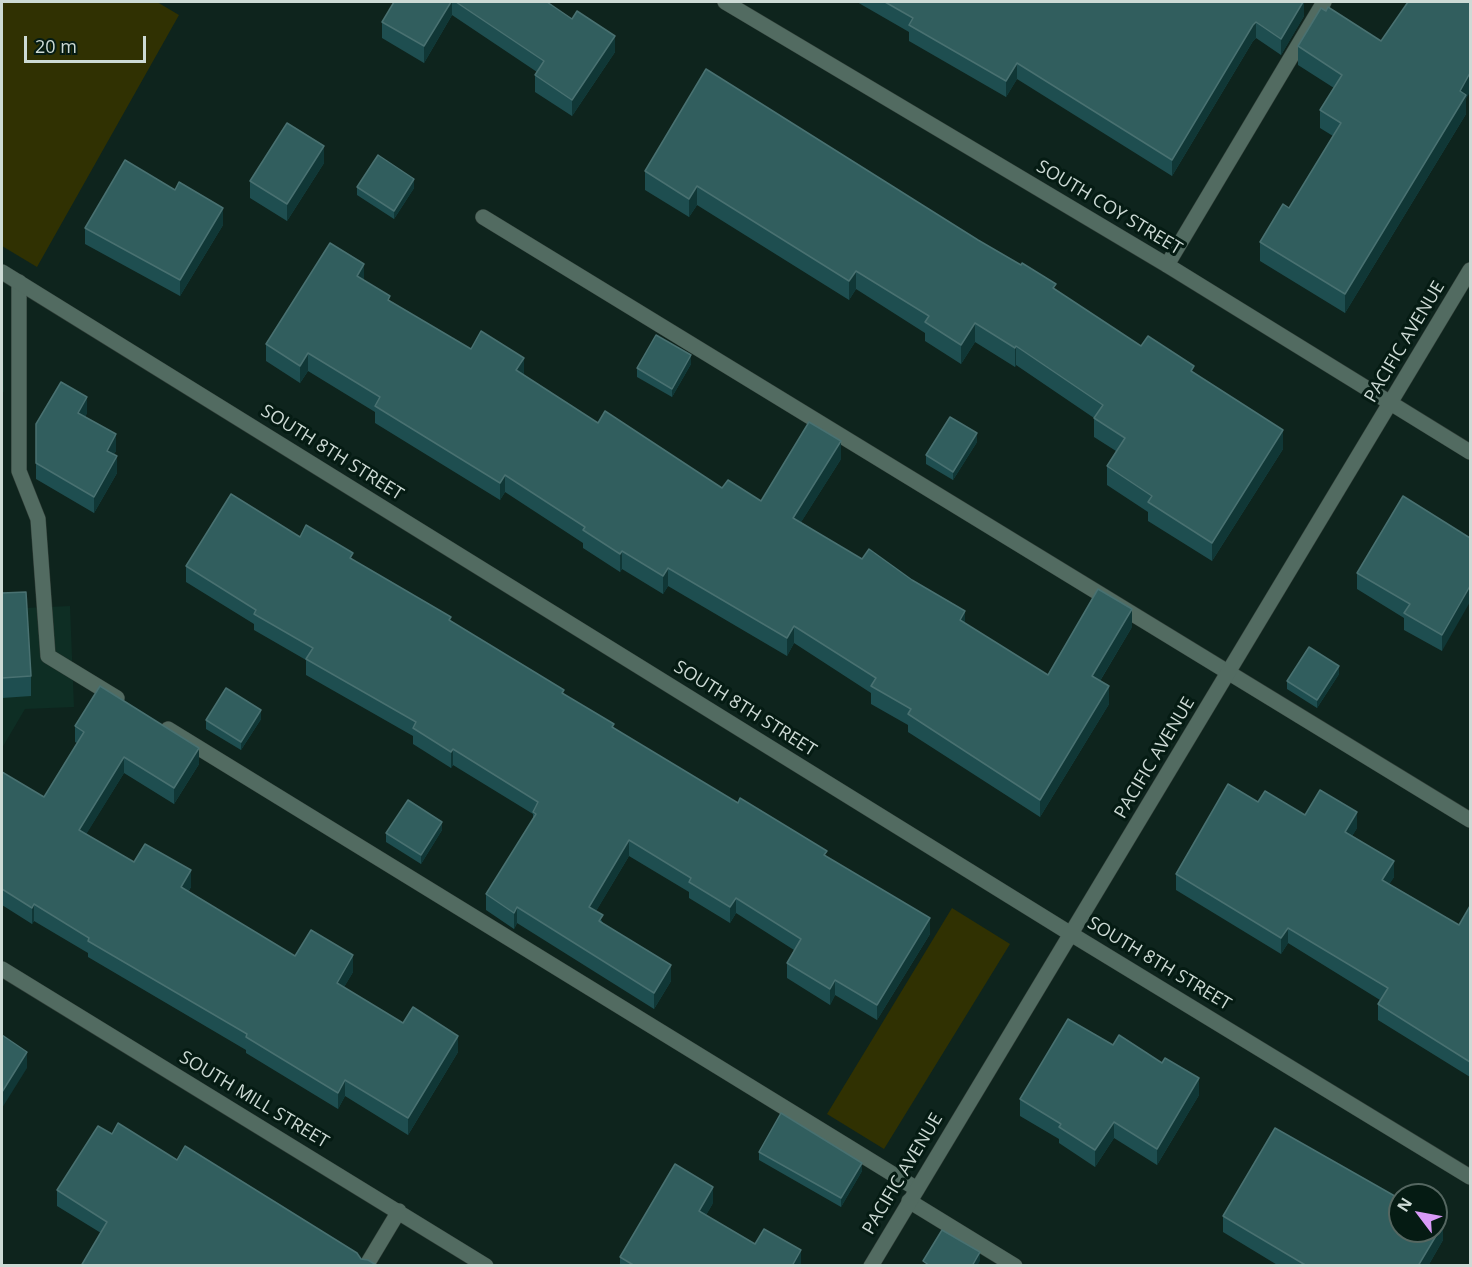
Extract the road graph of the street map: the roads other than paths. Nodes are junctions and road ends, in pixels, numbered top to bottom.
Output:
1 (725, 2) edge
2 (1320, 3) edge
3 (483, 217) dead end
4 (1167, 265) junction
5 (1470, 270) edge
6 (2, 272) edge
7 (19, 282) junction
8 (1392, 404) junction
9 (1470, 452) edge
10 (1228, 674) junction
11 (130, 706) edge
12 (150, 718) edge
13 (1470, 820) edge
14 (1071, 934) junction
15 (2, 969) edge
16 (1470, 1177) edge
17 (913, 1195) junction
18 (399, 1211) junction
19 (366, 1266) edge
20 (486, 1266) edge
21 (870, 1266) edge
22 (1015, 1266) edge

1 - 4 street, SOUTH COY STREET
2 - 4 street
3 - 10 street
4 - 8 street, SOUTH COY STREET
5 - 8 street, PACIFIC AVENUE
6 - 7 street, SOUTH 8TH STREET
7 - 11 street
7 - 14 street, SOUTH 8TH STREET
8 - 9 street, SOUTH COY STREET
8 - 10 street, PACIFIC AVENUE
10 - 13 street
10 - 14 street, PACIFIC AVENUE
12 - 17 street
14 - 16 street, SOUTH 8TH STREET
14 - 17 street, PACIFIC AVENUE
15 - 18 street, SOUTH MILL STREET
17 - 21 street, PACIFIC AVENUE
17 - 22 street
18 - 19 street
18 - 20 street, SOUTH MILL STREET

